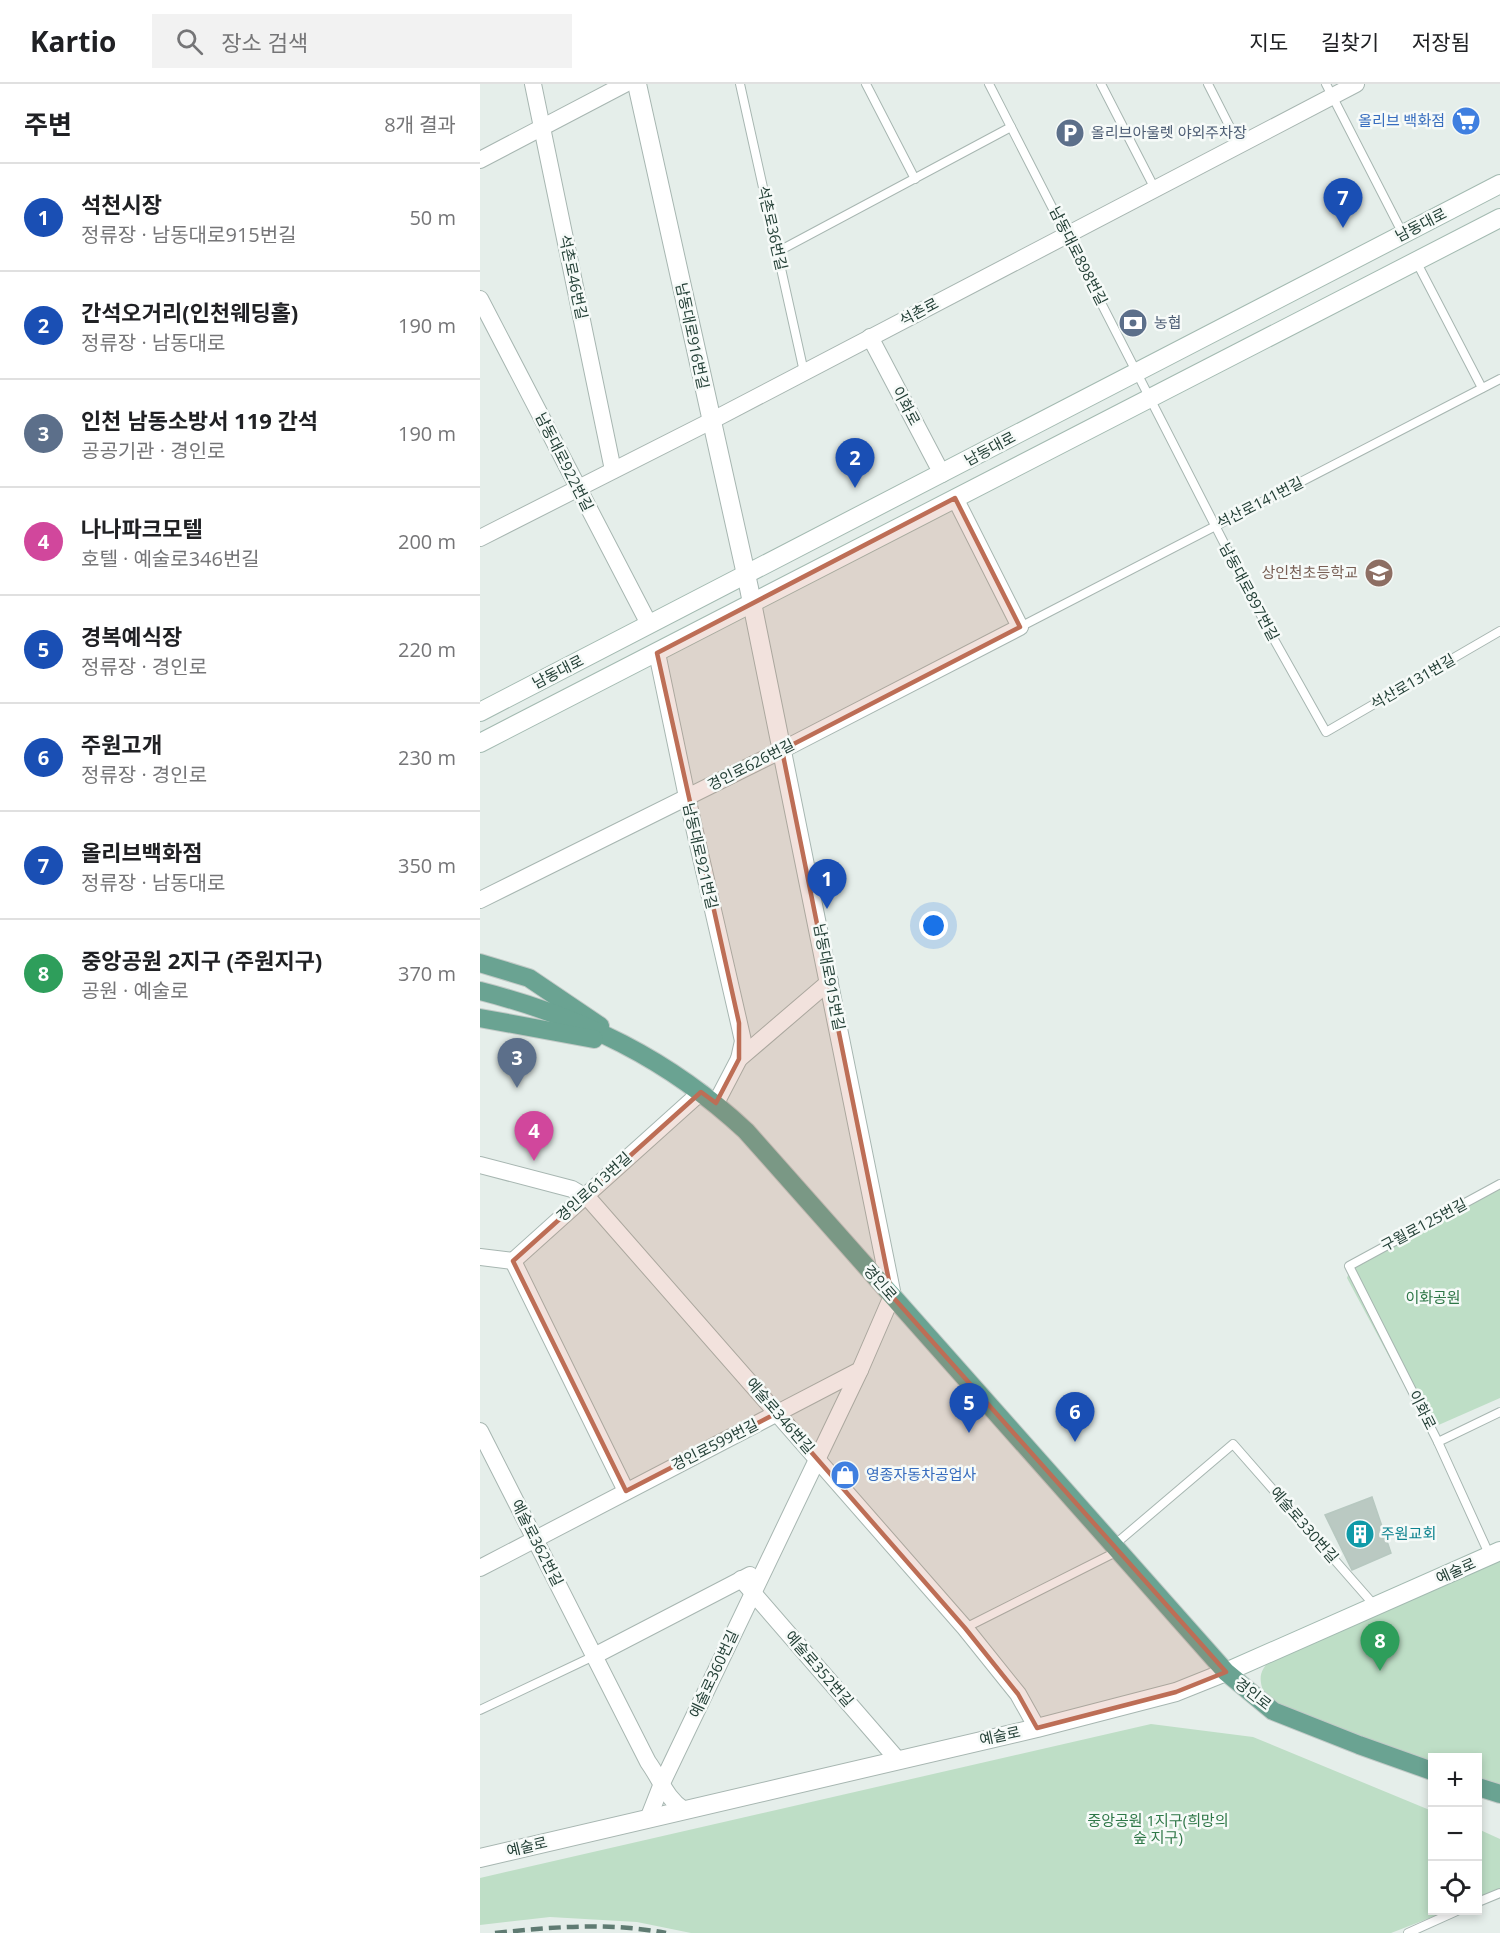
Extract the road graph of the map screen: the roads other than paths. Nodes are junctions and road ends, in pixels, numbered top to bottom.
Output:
1 (533, 84) edge
2 (625, 84) edge
3 (637, 84) edge
4 (740, 84) edge
5 (866, 84) edge
6 (989, 84) edge
7 (1101, 84) edge
8 (1208, 84) edge
9 (1356, 84) edge
10 (1329, 90) edge
11 (542, 127) junction
12 (1011, 127) junction
13 (1239, 145) junction
14 (480, 160) edge
15 (915, 178) junction
16 (1500, 184) edge
17 (1155, 189) junction
18 (1500, 218) edge
19 (1403, 234) junction
20 (1067, 235) junction
21 (777, 252) junction
22 (1416, 261) junction
23 (480, 299) edge
24 (870, 338) junction
25 (804, 372) junction
26 (1500, 379) edge
27 (1144, 384) junction
28 (1482, 388) junction
29 (711, 421) junction
30 (613, 470) junction
31 (942, 474) junction
32 (578, 488) junction
33 (955, 498) junction
34 (1215, 526) junction
35 (480, 538) edge
36 (749, 590) junction
37 (649, 624) junction
38 (1020, 627) junction
39 (1500, 631) edge
40 (657, 653) junction
41 (480, 712) edge
42 (1326, 732) joint
43 (480, 743) edge
44 (782, 750) junction
45 (687, 797) junction
46 (480, 900) edge
47 (480, 963) edge
48 (830, 981) junction
49 (480, 991) edge
50 (480, 1018) edge
51 (626, 1044) junction
52 (739, 1059) junction
53 (709, 1098) junction
54 (480, 1165) edge
55 (1500, 1184) edge
56 (584, 1196) junction
57 (480, 1257) edge
58 (513, 1261) junction
59 (1349, 1266) joint
60 (892, 1296) junction
61 (860, 1370) junction
62 (1500, 1412) edge
63 (777, 1413) junction
64 (480, 1431) edge
65 (1438, 1442) junction
66 (817, 1458) junction
67 (626, 1491) junction
68 (535, 1541) junction
69 (1115, 1548) junction
70 (1495, 1553) edge
71 (765, 1567) junction
72 (480, 1568) edge
73 (741, 1579) junction
74 (753, 1592) junction
75 (1376, 1606) junction
76 (965, 1628) junction
77 (594, 1656) junction
78 (1226, 1672) junction
79 (480, 1710) edge
80 (1037, 1728) junction
81 (897, 1759) junction
82 (1428, 1769) edge
83 (663, 1781) junction
84 (1482, 1787) edge
85 (1500, 1794) edge
86 (684, 1810) junction
87 (648, 1819) junction
88 (480, 1858) edge
89 (1500, 1893) edge
90 (1482, 1900) edge
91 (1450, 1915) edge
92 (1408, 1933) edge

1 - 11 street, 석촌로46번길
2 - 11 street
3 - 29 main road, 남동대로916번길
4 - 21 lane, 석촌로36번길
5 - 15 lane
6 - 12 lane, 남동대로898번길
7 - 17 lane
8 - 13 lane
9 - 10 street, 석촌로
10 - 13 street, 석촌로
10 - 19 lane
11 - 14 street
11 - 30 street, 석촌로46번길
12 - 15 lane
12 - 20 lane, 남동대로898번길
13 - 17 street, 석촌로
15 - 21 lane
16 - 19 main road, 남동대로
17 - 20 street, 석촌로
18 - 22 main road
19 - 27 main road, 남동대로
20 - 24 street, 석촌로
20 - 27 lane, 남동대로898번길
21 - 25 lane, 석촌로36번길
22 - 27 main road
22 - 28 lane, 남동대로
23 - 32 street, 남동대로922번길
24 - 25 street, 석촌로
24 - 31 street, 이화로
25 - 29 street, 석촌로
26 - 28 lane, 석산로141번길
27 - 31 main road, 남동대로
27 - 33 main road
27 - 34 lane, 남동대로897번길
28 - 34 lane, 석산로141번길
29 - 30 street, 석촌로
29 - 36 main road, 남동대로916번길
30 - 32 street, 석촌로
31 - 36 main road, 남동대로
32 - 35 street, 석촌로
32 - 37 street, 남동대로922번길
33 - 36 main road
33 - 38 street
34 - 38 lane, 석산로141번길
34 - 42 lane, 남동대로897번길
36 - 37 main road, 남동대로
36 - 40 main road
36 - 44 main road, 남동대로915번길
37 - 41 main road, 남동대로
38 - 44 street, 경인로626번길
39 - 42 lane, 석산로131번길
40 - 43 main road
40 - 45 street, 남동대로921번길
44 - 45 street, 경인로626번길
44 - 48 main road, 남동대로915번길
45 - 46 street, 경인로626번길
45 - 52 street, 남동대로921번길
47 - 51 main road, 경인로
48 - 52 street
48 - 60 main road, 남동대로915번길
49 - 51 main road, 경인로
50 - 51 main road, 경인로
51 - 53 main road, 경인로
52 - 53 street
53 - 56 street, 경인로613번길
53 - 60 main road, 경인로
54 - 56 street, 예술로346번길
55 - 59 lane, 구월로125번길
56 - 58 street, 경인로613번길
56 - 63 street, 예술로346번길
57 - 58 street
58 - 67 street
59 - 65 lane, 이화로
60 - 61 street
60 - 69 main road, 경인로
61 - 63 street, 경인로599번길
61 - 66 street, 예술로360번길
62 - 65 lane
63 - 66 street, 예술로346번길
63 - 67 street, 경인로599번길
64 - 68 street, 예술로362번길
65 - 70 lane, 이화로
66 - 71 street, 예술로360번길
66 - 76 street, 예술로346번길
67 - 68 street, 경인로599번길
68 - 72 street, 경인로599번길
68 - 77 street, 예술로362번길
69 - 75 lane, 예술로330번길
69 - 76 lane
69 - 78 main road, 경인로
70 - 75 main road, 예술로
71 - 73 street
71 - 74 street, 예술로360번길
73 - 74 street, 예술로352번길
73 - 77 street
74 - 81 street, 예술로352번길
74 - 83 street, 예술로360번길
75 - 78 main road, 예술로
76 - 80 street, 예술로346번길
77 - 79 lane
77 - 83 street, 예술로362번길
78 - 80 main road, 예술로
78 - 82 main road, 경인로
80 - 81 main road, 예술로
81 - 86 main road, 예술로
83 - 86 street, 예술로362번길
83 - 87 street, 예술로360번길
84 - 85 main road
86 - 87 main road, 예술로
87 - 88 main road, 예술로
89 - 90 lane
91 - 92 lane

